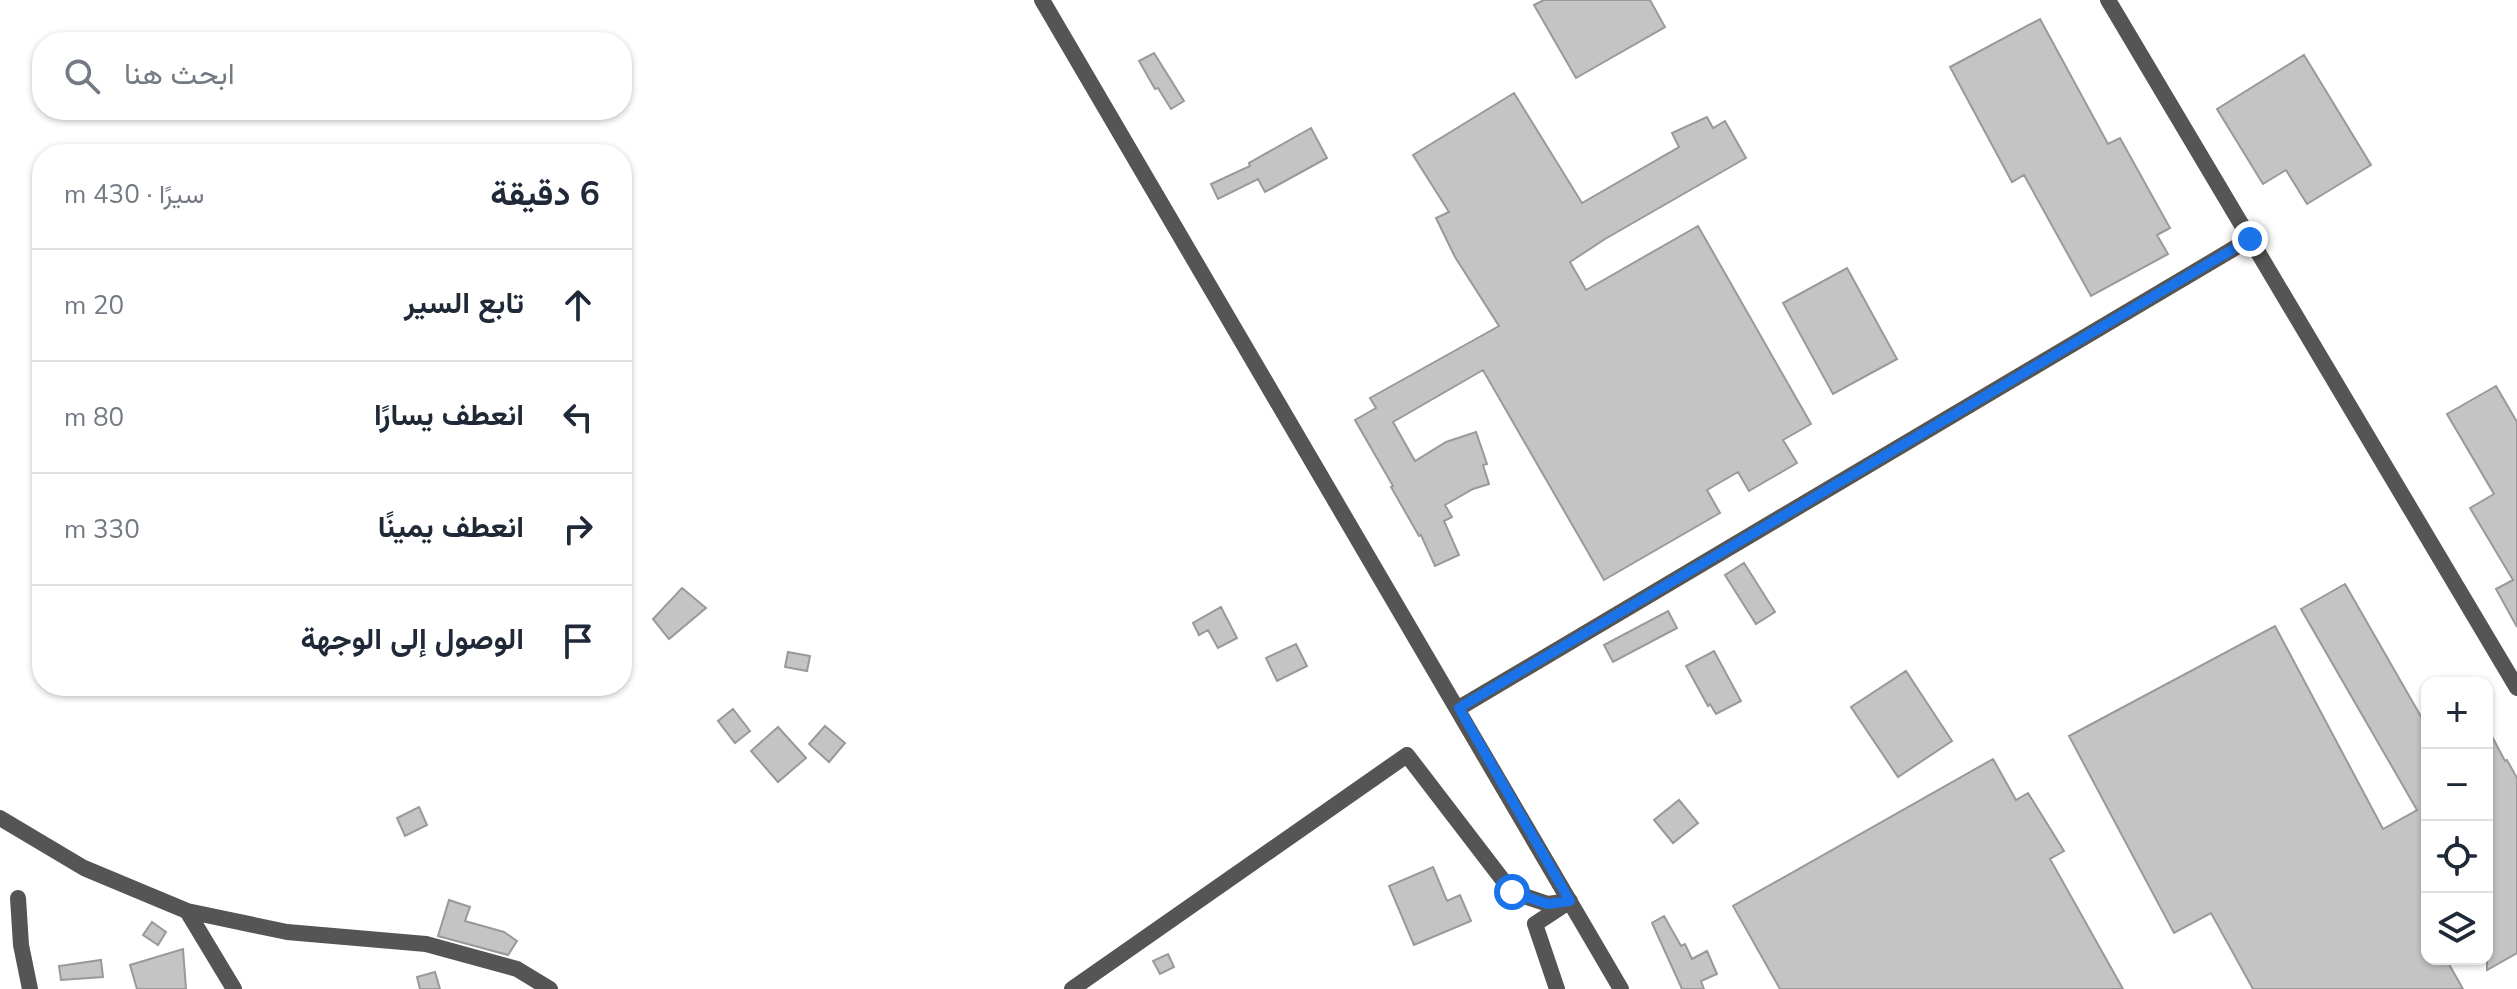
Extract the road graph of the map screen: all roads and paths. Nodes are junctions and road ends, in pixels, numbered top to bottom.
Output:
1 (1042, 0) edge
2 (2108, 0) edge
3 (2250, 239) junction
4 (2517, 688) edge
5 (1459, 708) junction
6 (0, 818) edge
7 (18, 898) dead end
8 (1570, 901) junction
9 (187, 911) junction
10 (30, 989) edge
11 (234, 989) edge
12 (550, 989) edge
13 (1072, 989) edge
14 (1557, 989) edge
15 (1621, 989) edge

1 - 5 street
2 - 3 street
3 - 4 street
3 - 5 street
5 - 8 street
6 - 9 street
7 - 10 street
8 - 13 street
8 - 14 street
8 - 15 street
9 - 11 street
9 - 12 street

